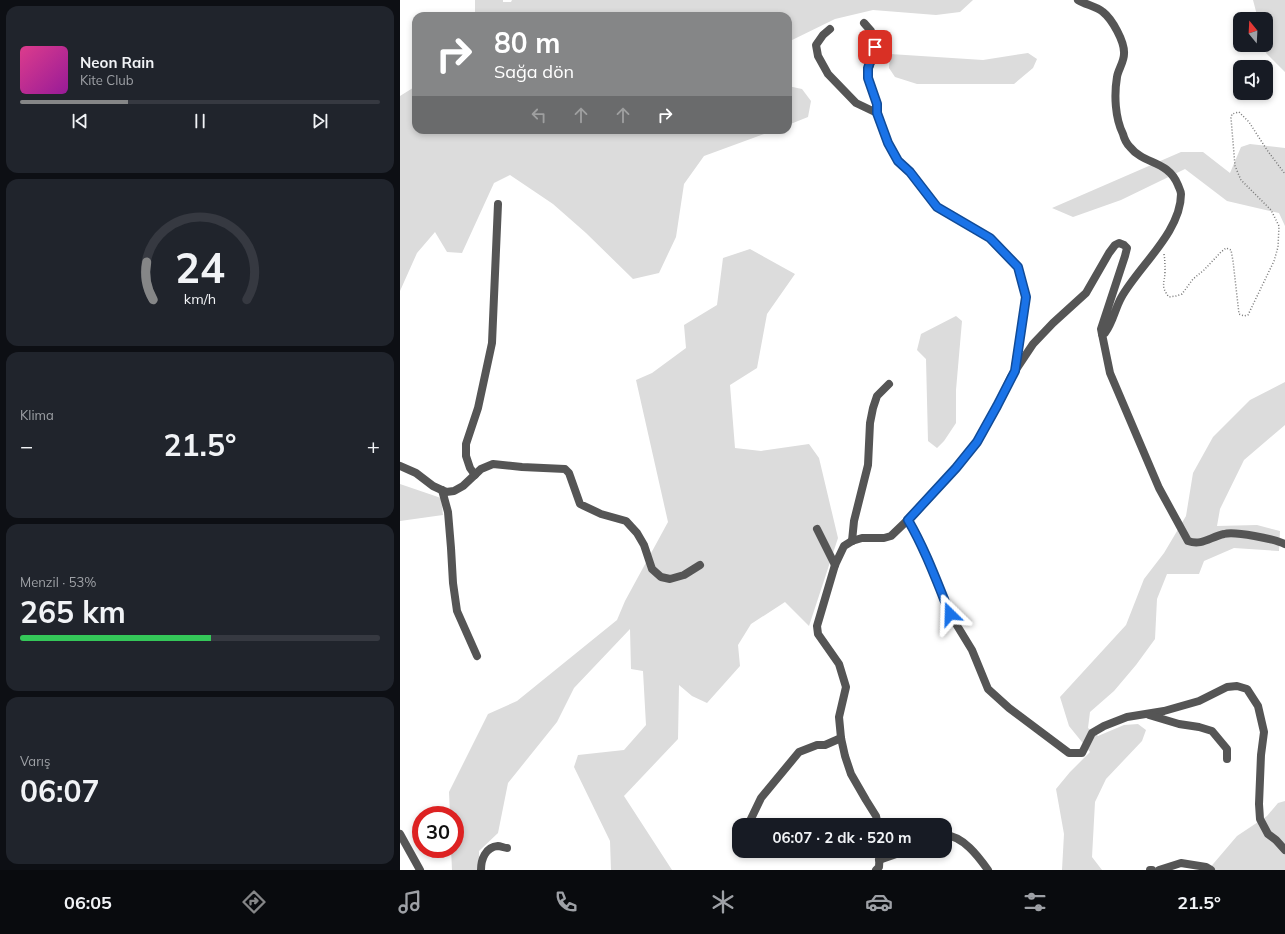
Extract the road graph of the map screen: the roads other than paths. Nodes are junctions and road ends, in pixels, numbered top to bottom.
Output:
1 (1078, 0) edge
2 (864, 23) dead end
3 (830, 29) dead end
4 (877, 113) junction
5 (498, 204) dead end
6 (1102, 334) junction
7 (1015, 371) junction
8 (889, 384) dead end
9 (400, 466) edge
10 (475, 475) junction
11 (442, 490) junction
12 (908, 520) junction
13 (817, 530) dead end
14 (852, 541) junction
15 (1285, 544) edge
16 (700, 565) dead end
17 (835, 566) junction
18 (477, 656) dead end
19 (1146, 714) junction
20 (840, 738) junction
21 (1227, 759) dead end
22 (751, 818) edge
23 (876, 818) edge
24 (400, 834) edge
25 (952, 836) edge
26 (507, 848) dead end
27 (1285, 850) edge
28 (886, 858) edge
29 (880, 860) joint
30 (420, 870) edge
31 (481, 870) edge
32 (876, 870) edge
33 (988, 870) edge
34 (1159, 870) edge
35 (1211, 870) edge

1 - 6 street
2 - 4 street
3 - 4 street
4 - 7 street
5 - 10 street
6 - 7 street
6 - 15 street
7 - 12 street
8 - 14 street
9 - 11 street
10 - 11 street
10 - 16 street
11 - 18 street
12 - 14 street
12 - 19 street
13 - 17 street
14 - 17 street
17 - 20 street
19 - 21 street
19 - 27 street
20 - 22 street
20 - 23 street
24 - 30 street
25 - 33 street
26 - 31 street
28 - 29 street
29 - 32 street
34 - 35 street

